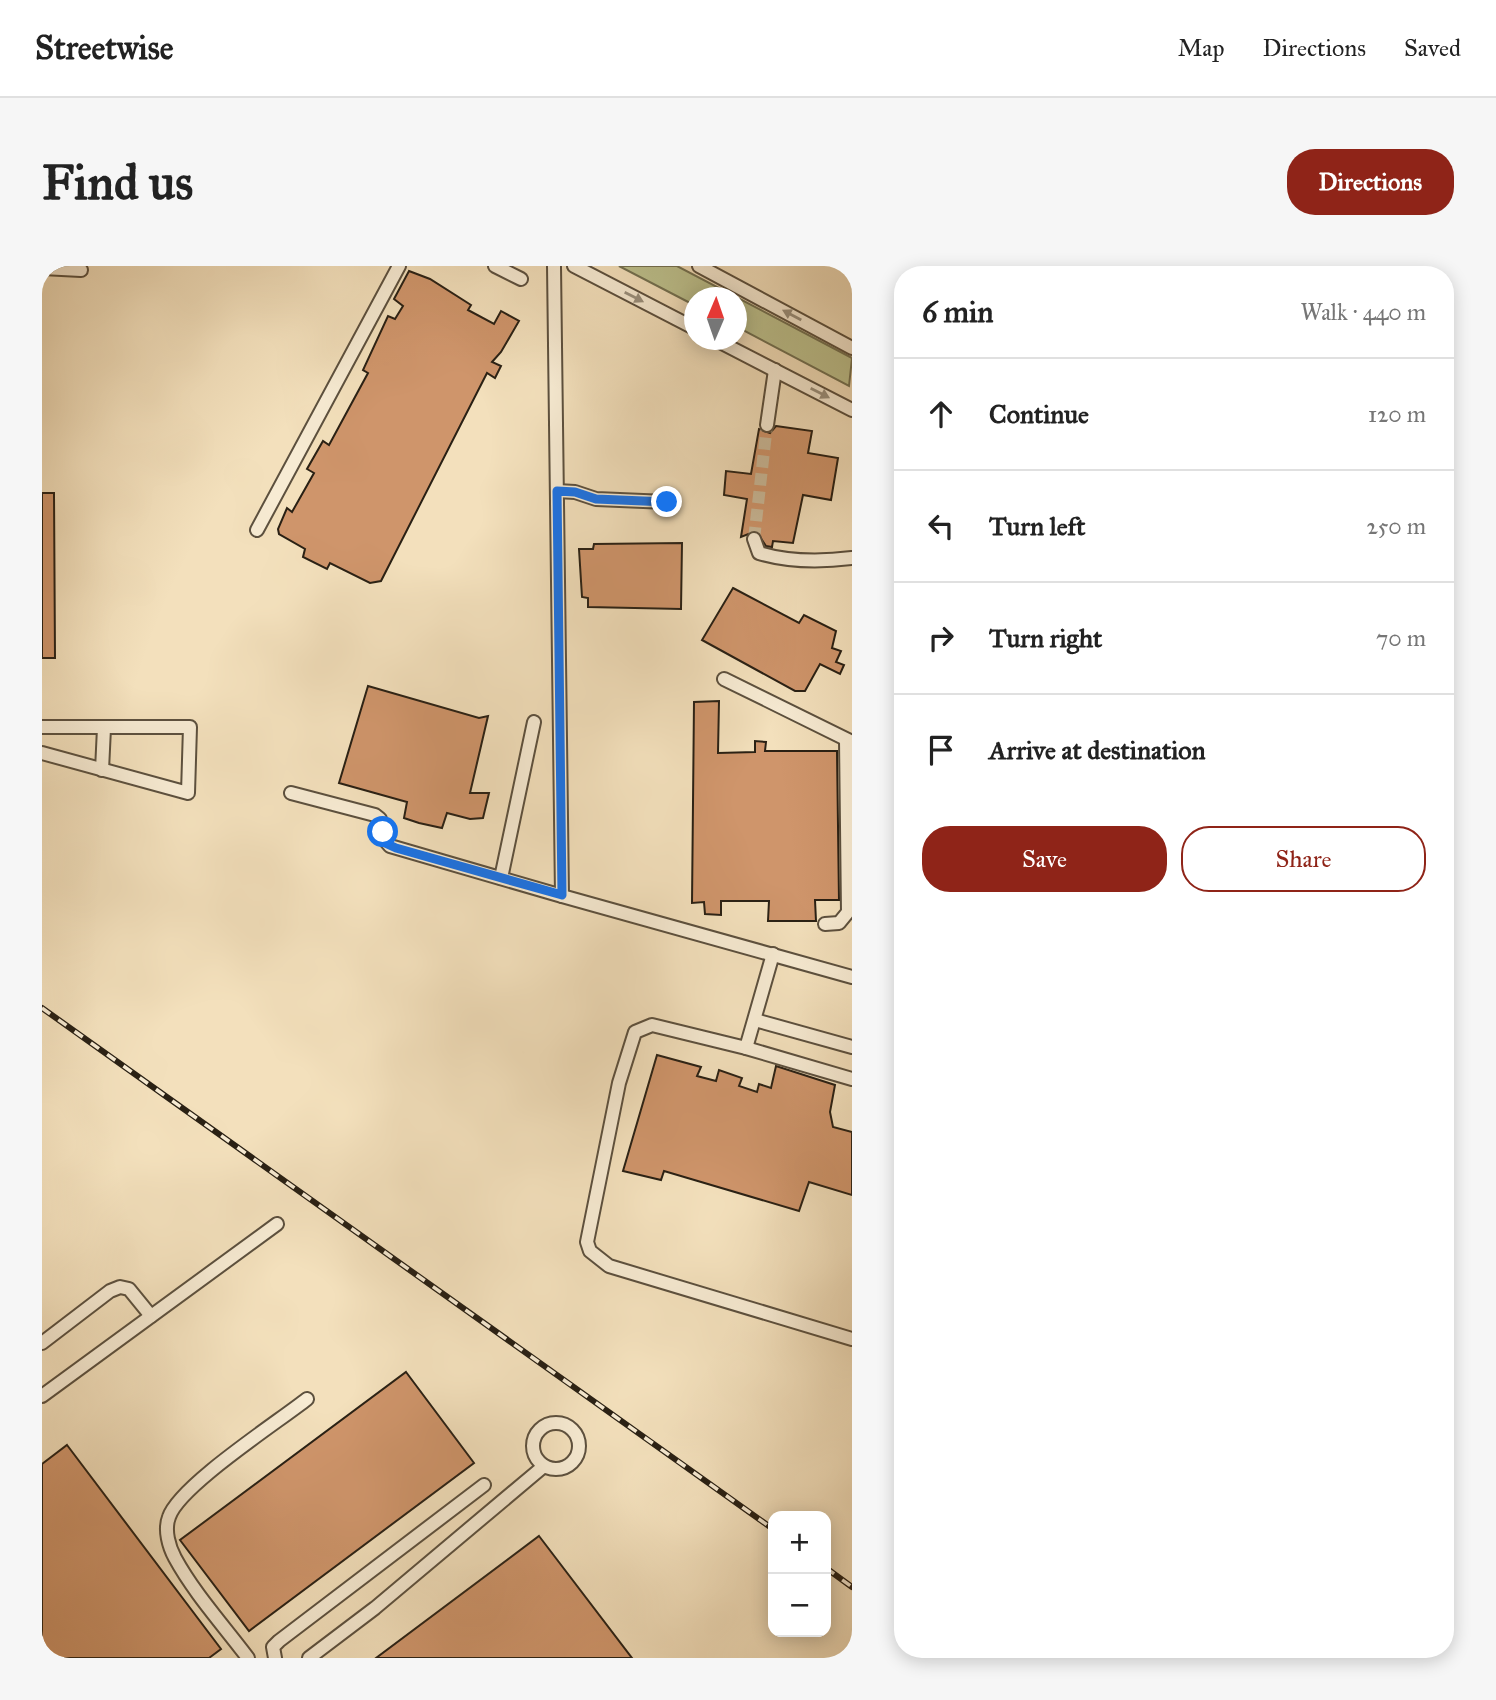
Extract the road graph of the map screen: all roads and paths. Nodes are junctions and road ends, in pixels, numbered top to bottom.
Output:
1 (399, 266) edge
2 (495, 266) edge
3 (554, 266) edge
4 (574, 266) edge
5 (699, 266) edge
6 (725, 266) edge
7 (42, 268) edge
8 (81, 270) dead end
9 (521, 279) dead end
10 (725, 280) junction
11 (684, 322) edge
12 (852, 348) edge
13 (736, 350) edge
14 (775, 370) junction
15 (852, 410) edge
16 (768, 425) tunnel mouth
17 (557, 491) junction
18 (667, 502) dead end
19 (257, 530) dead end
20 (754, 539) dead end
21 (852, 558) edge
22 (724, 679) dead end
23 (534, 722) dead end
24 (42, 727) edge
25 (104, 728) junction
26 (849, 741) edge
27 (42, 753) edge
28 (102, 770) junction
29 (291, 793) dead end
30 (501, 878) junction
31 (562, 895) junction
32 (825, 924) dead end
33 (773, 954) junction
34 (852, 977) edge
35 (755, 1020) junction
36 (852, 1047) edge
37 (746, 1048) junction
38 (852, 1079) edge
39 (277, 1224) dead end
40 (151, 1316) junction
41 (852, 1339) edge
42 (42, 1343) edge
43 (42, 1396) edge
44 (307, 1399) dead end
45 (544, 1466) dead end
46 (484, 1485) dead end
47 (248, 1658) edge
48 (275, 1658) edge
49 (309, 1658) edge

1 - 19 street
2 - 9 street
3 - 17 street
4 -> 11 street
5 - 10 street
6 - 10 street
7 - 8 street
12 -> 10 street
13 - 14 street
14 -> 15 street
14 - 16 street
17 - 18 street
17 - 31 street
20 - 21 street
22 - 26 street
23 - 30 street
24 - 25 street
25 - 28 street
25 - 28 street
26 - 32 street
27 - 28 street
29 - 30 street
30 - 31 street
31 - 33 street
33 - 34 street
33 - 35 street
35 - 36 street
35 - 37 street
37 - 38 street
37 - 41 street
39 - 40 street
40 - 42 street
40 - 43 street
44 - 47 street
45 - 49 street
46 - 48 street

